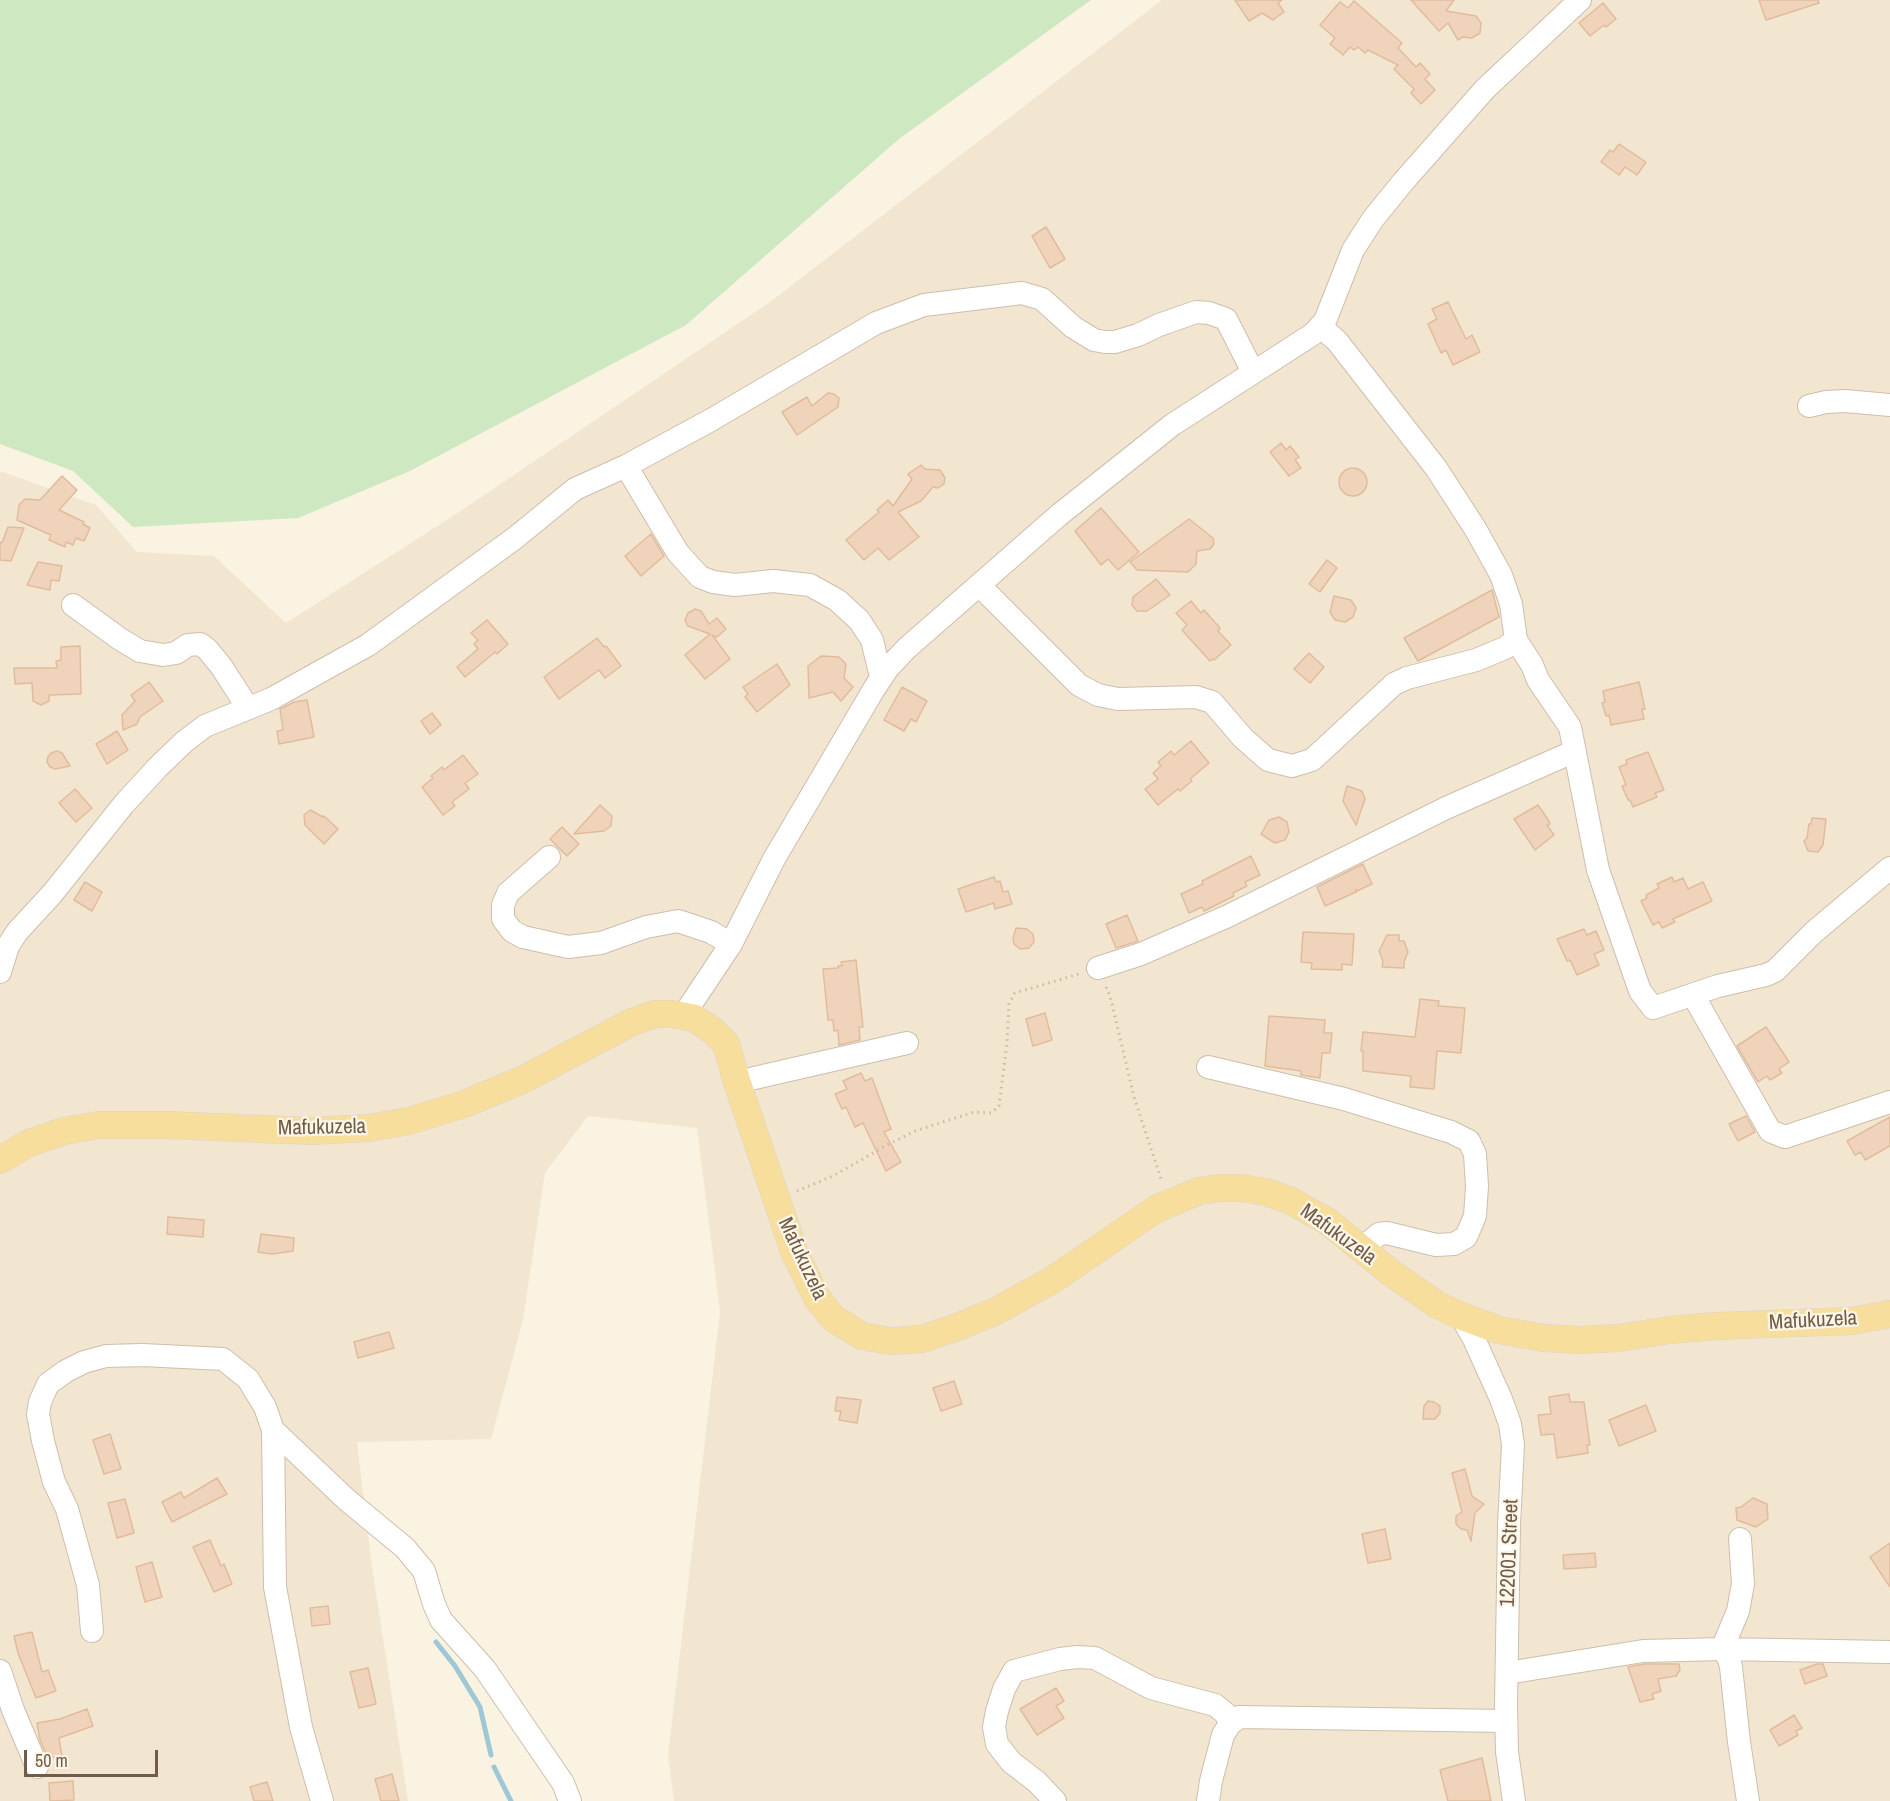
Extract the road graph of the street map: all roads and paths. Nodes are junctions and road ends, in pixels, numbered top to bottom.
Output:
1 (1580, 0) edge
2 (1320, 326) junction
3 (1253, 372) junction
4 (1890, 405) edge
5 (1809, 406) dead end
6 (626, 466) junction
7 (979, 585) junction
8 (73, 605) dead end
9 (1516, 640) junction
10 (881, 677) junction
11 (248, 708) junction
12 (1575, 751) junction
13 (549, 856) dead end
14 (1890, 868) edge
15 (731, 944) junction
16 (1098, 968) junction
17 (0, 972) edge
18 (1693, 995) junction
19 (683, 1016) junction
20 (907, 1043) dead end
21 (1208, 1066) dead end
22 (737, 1083) junction
23 (1890, 1102) edge
24 (0, 1160) edge
25 (776, 1201) junction
26 (1168, 1204) junction
27 (1361, 1249) junction
28 (1890, 1314) edge
29 (1461, 1316) junction
30 (273, 1430) junction
31 (1740, 1539) dead end
32 (92, 1631) dead end
33 (1722, 1649) junction
34 (1890, 1652) edge
35 (0, 1671) edge
36 (1507, 1673) junction
37 (1506, 1721) junction
38 (1230, 1724) junction
39 (37, 1767) dead end
40 (322, 1801) edge
41 (570, 1801) edge
42 (1055, 1801) edge
43 (1208, 1801) edge
44 (1514, 1801) edge
45 (1748, 1801) edge

1 - 2 street
2 - 3 street
2 - 9 street
3 - 6 street
3 - 7 street
4 - 5 street
6 - 10 street
6 - 11 street
7 - 9 street
7 - 10 street
8 - 11 street
9 - 12 street
10 - 15 street
11 - 17 street
12 - 16 street
12 - 18 street
13 - 15 street
14 - 18 street
15 - 19 street
16 - 25 path
16 - 26 path
18 - 23 street
19 - 22 main road, Mafukuzela
19 - 24 main road, Mafukuzela
20 - 22 street
21 - 27 street
22 - 25 main road, Mafukuzela
25 - 26 main road, Mafukuzela
26 - 27 main road, Mafukuzela
27 - 29 main road, Mafukuzela
28 - 29 main road, Mafukuzela
29 - 36 street, 122001 Street
30 - 32 street
30 - 40 street
30 - 41 street
31 - 33 street
33 - 34 street
33 - 36 street
33 - 45 street
35 - 39 street
36 - 37 street, 122001 Street
37 - 38 street
37 - 44 street, 122001 Street
38 - 42 street
38 - 43 street

